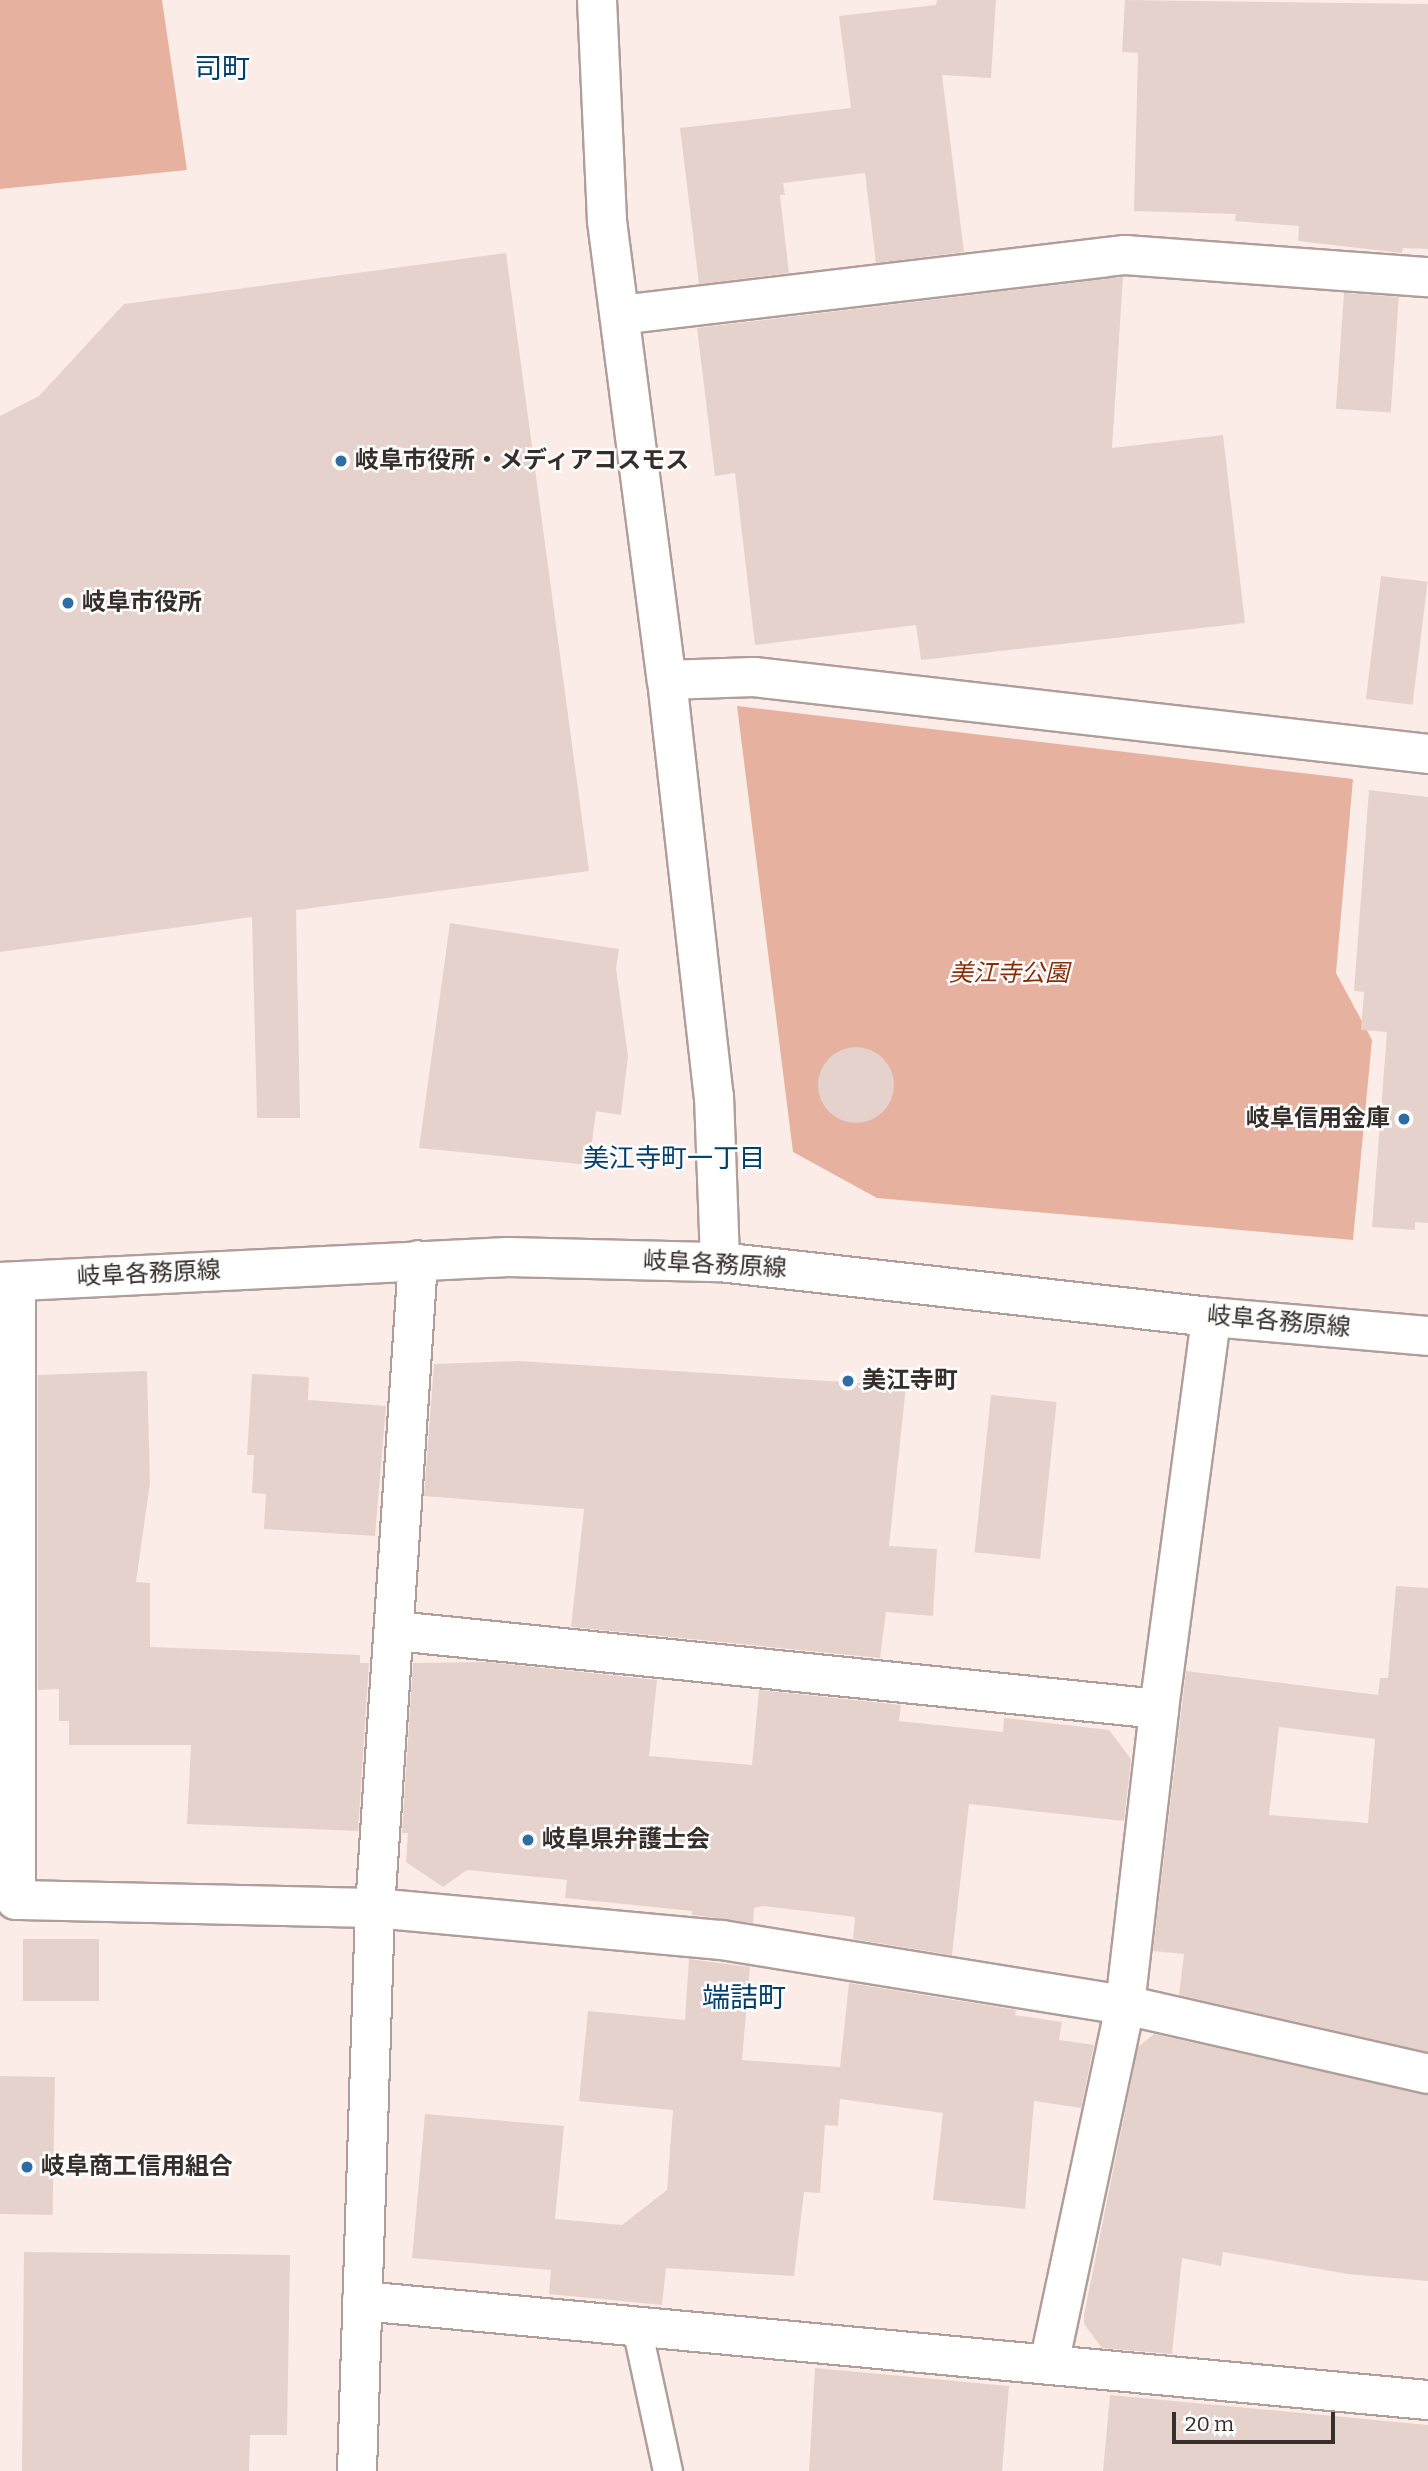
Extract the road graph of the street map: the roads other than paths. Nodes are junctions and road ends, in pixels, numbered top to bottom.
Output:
1 (597, 0) edge
2 (1428, 277) edge
3 (620, 315) junction
4 (667, 680) junction
5 (1428, 754) edge
6 (418, 1260) junction
7 (720, 1262) junction
8 (8, 1282) edge
9 (1211, 1317) junction
10 (1428, 1336) edge
11 (396, 1630) junction
12 (1159, 1709) junction
13 (375, 1908) junction
14 (1125, 2005) junction
15 (1428, 2074) edge
16 (362, 2301) junction
17 (637, 2328) junction
18 (1049, 2364) junction
19 (1428, 2400) edge
20 (357, 2471) edge
21 (668, 2471) edge

1 - 3 street
2 - 3 street
3 - 4 street
4 - 5 street
4 - 7 street
6 - 7 street, 岐阜各務原線
6 - 8 street, 岐阜各務原線
6 - 11 street
7 - 9 street, 岐阜各務原線
8 - 13 street
9 - 10 street, 岐阜各務原線
9 - 12 street
11 - 12 street
11 - 13 street
12 - 14 street
13 - 14 street
13 - 16 street
14 - 15 street
14 - 18 street
16 - 17 street
16 - 20 street
17 - 18 street
17 - 21 lane
18 - 19 street

